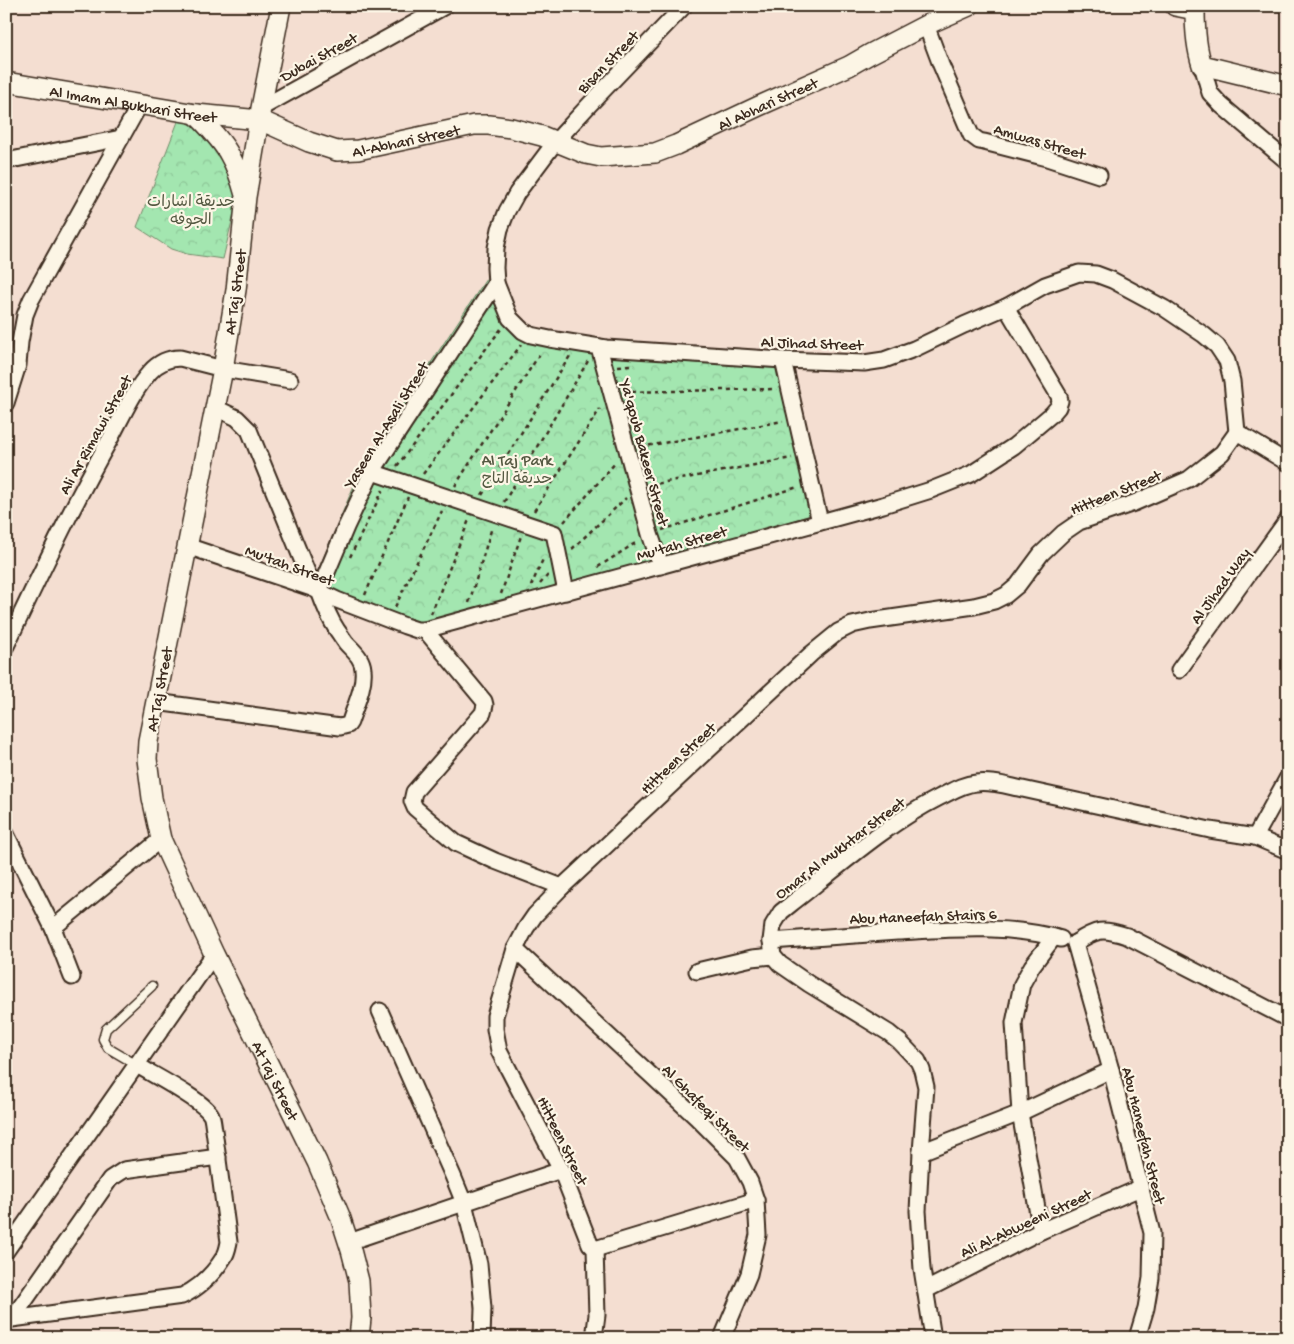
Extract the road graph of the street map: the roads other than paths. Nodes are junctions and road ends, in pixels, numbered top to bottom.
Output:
1 (281, 6) edge
2 (445, 6) edge
3 (684, 6) edge
4 (969, 6) edge
5 (1175, 6) edge
6 (1196, 8) edge
7 (926, 25) junction
8 (1202, 65) junction
9 (6, 82) edge
10 (1288, 86) edge
11 (140, 104) junction
12 (196, 114) junction
13 (261, 114) junction
14 (121, 138) junction
15 (556, 141) junction
16 (6, 161) edge
17 (1288, 162) edge
18 (1099, 175) dead end
19 (246, 197) junction
20 (496, 282) junction
21 (1006, 308) junction
22 (598, 347) junction
23 (783, 360) junction
24 (223, 369) junction
25 (290, 380) dead end
26 (6, 403) edge
27 (216, 408) junction
28 (1237, 432) junction
29 (1288, 464) edge
30 (372, 472) junction
31 (1288, 519) edge
32 (820, 522) junction
33 (187, 546) junction
34 (661, 566) junction
35 (316, 590) junction
36 (566, 592) junction
37 (425, 630) junction
38 (6, 646) edge
39 (1179, 670) dead end
40 (156, 702) junction
41 (1288, 777) edge
42 (6, 834) edge
43 (1255, 837) junction
44 (161, 839) junction
45 (1288, 851) edge
46 (562, 888) junction
47 (53, 928) junction
48 (1054, 937) junction
49 (1075, 943) junction
50 (772, 948) junction
51 (515, 949) junction
52 (214, 954) junction
53 (697, 971) dead end
54 (72, 977) dead end
55 (152, 986) dead end
56 (380, 1011) dead end
57 (1288, 1019) edge
58 (136, 1065) junction
59 (1112, 1070) junction
60 (1020, 1113) junction
61 (921, 1152) junction
62 (218, 1157) junction
63 (561, 1170) junction
64 (1140, 1188) junction
65 (756, 1200) junction
66 (464, 1203) junction
67 (1041, 1231) junction
68 (349, 1242) junction
69 (595, 1249) junction
70 (6, 1251) edge
71 (926, 1290) junction
72 (9, 1319) edge
73 (359, 1338) edge
74 (482, 1338) edge
75 (594, 1338) edge
76 (722, 1338) edge
77 (933, 1338) edge
78 (1137, 1338) edge

1 - 13 street, At Taj Street
2 - 13 street, Dubai Street
3 - 15 street, Bisan Street
4 - 7 street, Al Abhari Street
5 - 6 street
6 - 8 street
7 - 15 street, Al Abhari Street
7 - 18 street, Amwas Street
8 - 10 street
8 - 17 street
9 - 11 street, Al Imam Al Bukhari Street
11 - 12 street, Al Imam Al Bukhari Street
11 - 14 street
12 - 13 street, Al Imam Al Bukhari Street
12 - 19 street
13 - 15 street, Al-Abhari Street
13 - 19 street, At Taj Street
14 - 16 street
14 - 26 street
15 - 20 street, Al Jihad Street
19 - 24 street, At Taj Street
20 - 22 street, Al Jihad Street
20 - 30 street, Yaseen Al-Asali Street
21 - 23 street, Al Jihad Street
21 - 28 street, Al Jihad Street
21 - 32 street, Mu'tah Street
22 - 23 street, Al Jihad Street
22 - 34 street, Ya'qoub Bakeer Street
23 - 32 street
24 - 25 street, Ali Ar Rimawi Street
24 - 27 street, At Taj Street
24 - 38 street, Ali Ar Rimawi Street
27 - 33 street, At Taj Street
27 - 35 street
28 - 29 street
28 - 46 street, Hitteen Street
30 - 35 street, Yaseen Al-Asali Street
30 - 36 street
31 - 39 street, Al Jihad Way
32 - 34 street, Mu'tah Street
33 - 35 street, Mu'tah Street
33 - 40 street, At Taj Street
34 - 36 street, Mu'tah Street
35 - 37 street, Mu'tah Street
35 - 40 street
36 - 37 street, Mu'tah Street
37 - 46 street
40 - 44 street, At Taj Street
41 - 43 street
42 - 47 street
43 - 45 street, Omar Al Mukhtar Street
43 - 50 street, Omar Al Mukhtar Street
44 - 47 street
44 - 52 street, At Taj Street
46 - 51 street, Hitteen Street
47 - 54 street
48 - 49 street, Abu Haneefah Stairs 6
48 - 50 street, Abu Haneefah Stairs 6
48 - 60 street
49 - 57 street
49 - 59 street, Abu Haneefah Street
50 - 53 street, Abu Haneefah Stairs 6
50 - 61 street
51 - 63 street, Hitteen Street
51 - 65 street, Al Ghafeqi Street
52 - 58 street
52 - 68 street, At Taj Street
55 - 58 lane
56 - 66 street
58 - 62 street
58 - 70 street
59 - 60 street
59 - 64 street, Abu Haneefah Street
60 - 61 street
60 - 67 street
61 - 71 street
62 - 72 street
62 - 72 street
63 - 66 street
63 - 69 street, Hitteen Street
64 - 67 street, Ali Al-Abweeni Street
64 - 78 street, Abu Haneefah Street
65 - 69 street
65 - 76 street, Al Ghafeqi Street
66 - 68 street
66 - 74 street
67 - 71 street, Ali Al-Abweeni Street
68 - 73 street, At Taj Street
69 - 75 street, Hitteen Street
71 - 77 street

